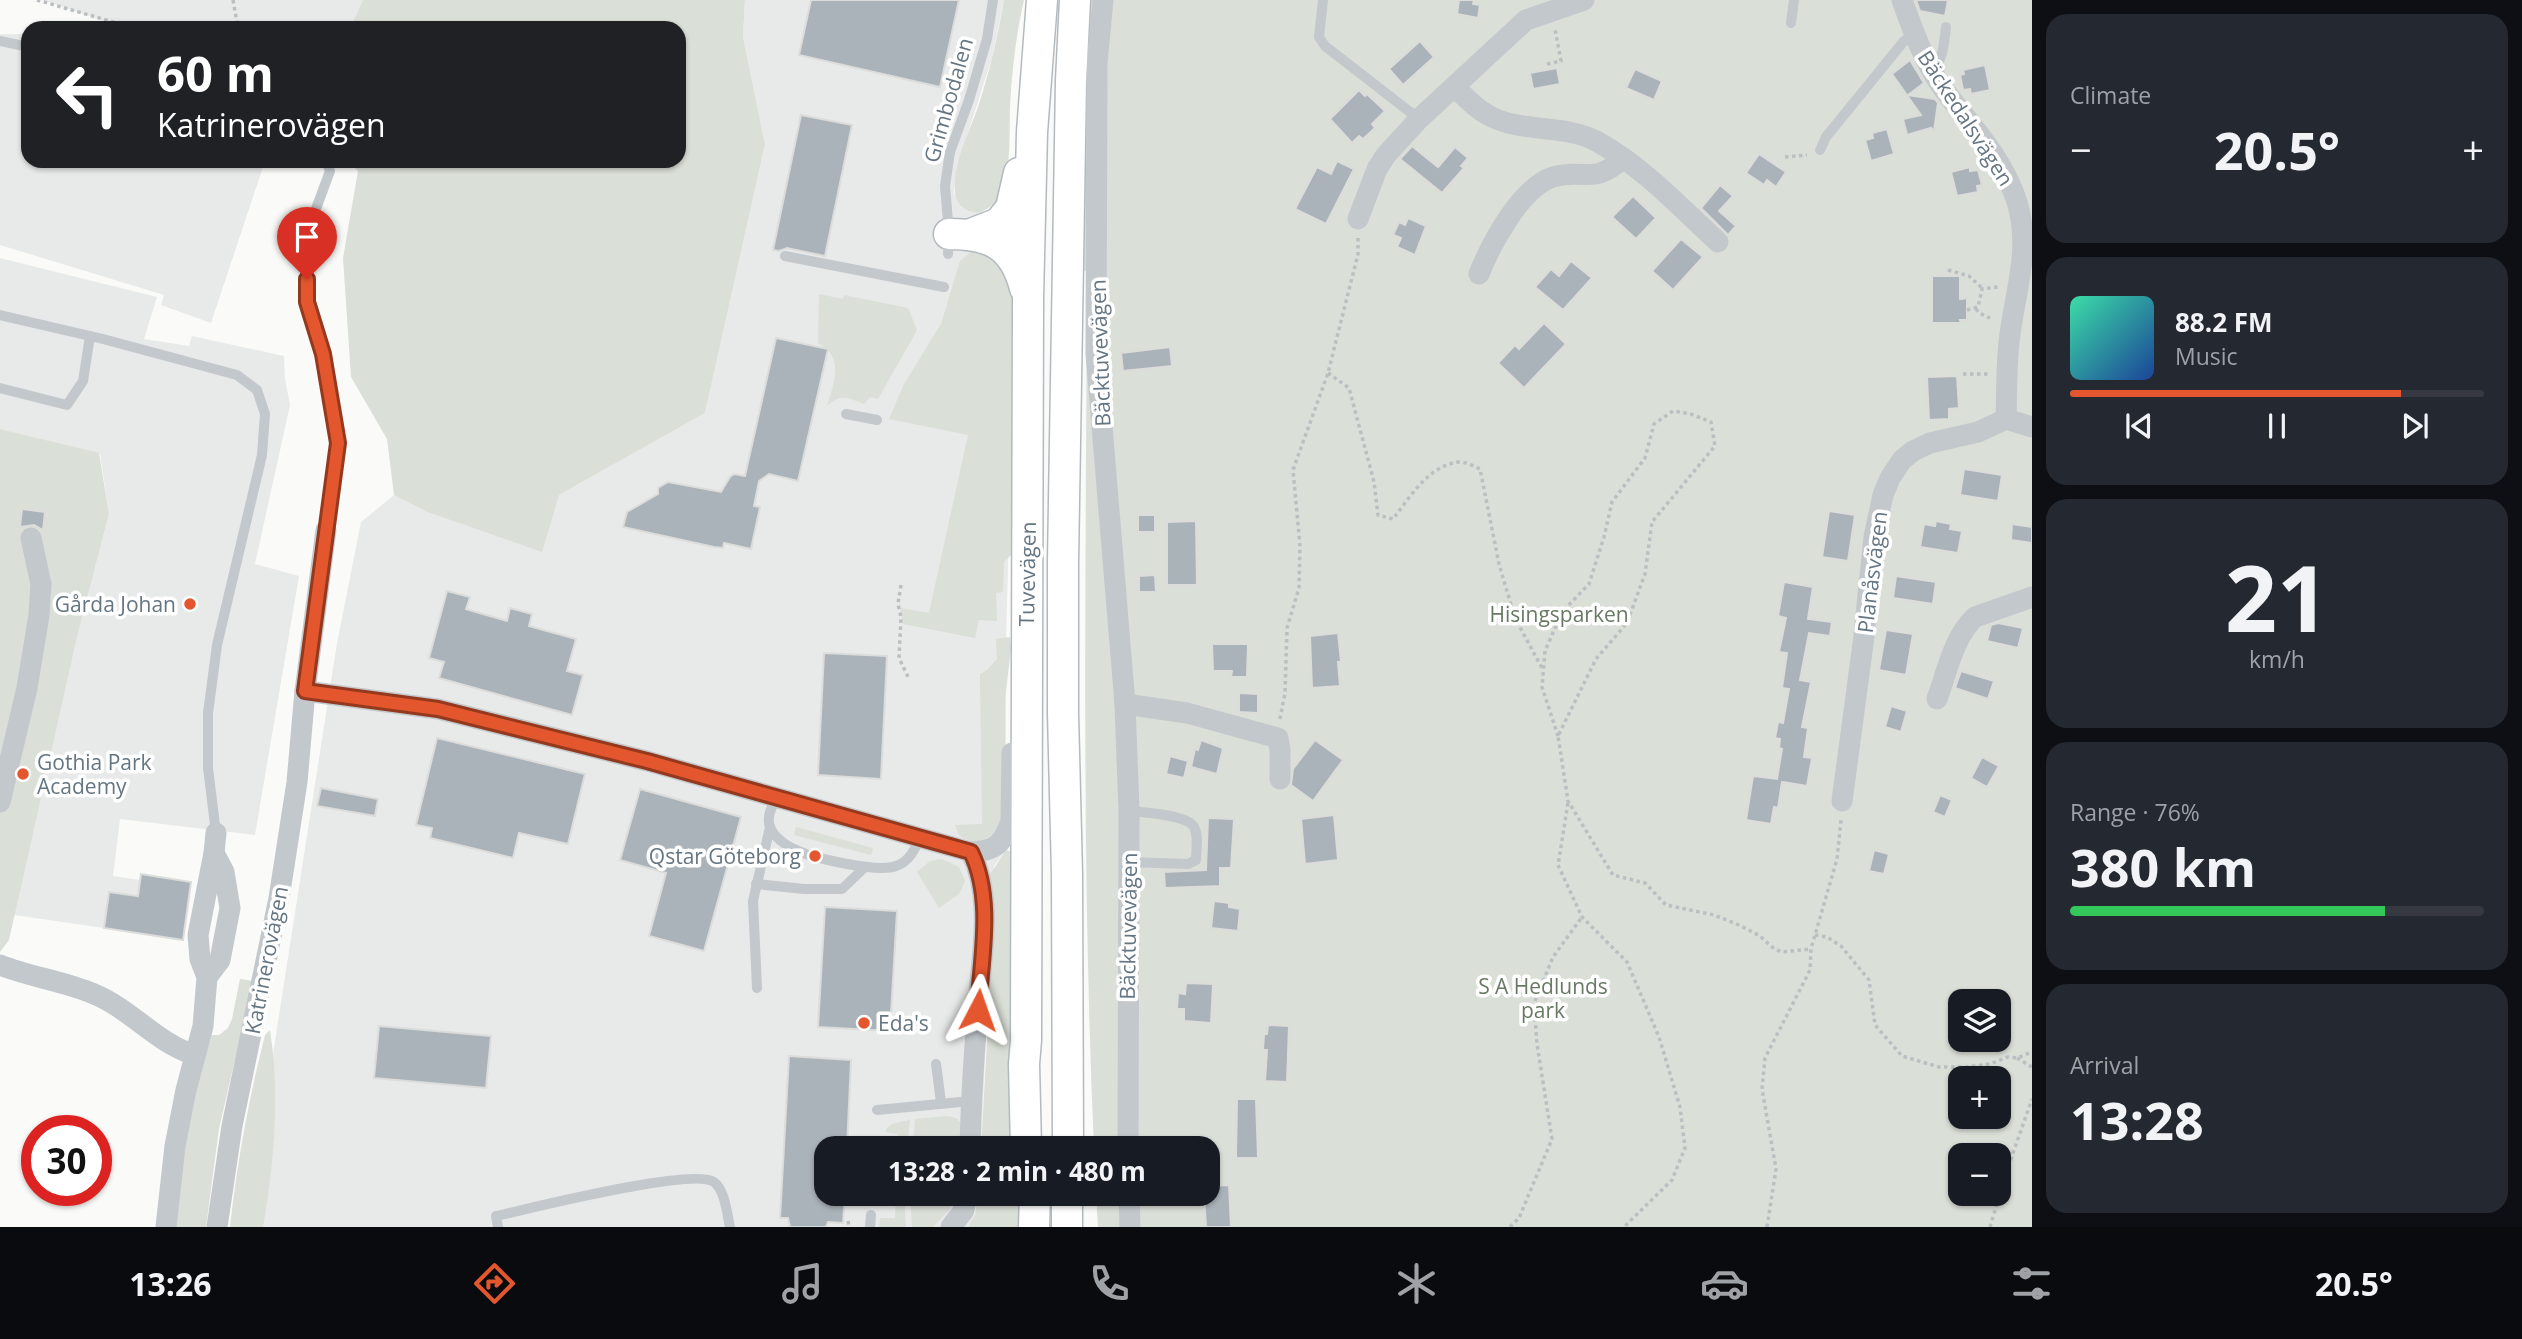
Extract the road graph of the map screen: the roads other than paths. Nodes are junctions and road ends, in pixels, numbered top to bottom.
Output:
1 (993, 0) edge
2 (1042, 0) edge
3 (1075, 0) edge
4 (1103, 0) edge
5 (1323, 0) edge
6 (1794, 0) edge
7 (1902, 0) edge
8 (1577, 1) edge
9 (1791, 23) dead end
10 (1946, 27) dead end
11 (1914, 35) junction
12 (0, 41) edge
13 (21, 46) edge
14 (1931, 69) junction
15 (1455, 87) junction
16 (1419, 119) junction
17 (1820, 150) road end
18 (1623, 158) junction
19 (329, 168) edge
20 (1358, 219) road end
21 (999, 223) junction
22 (1030, 225) junction
23 (956, 241) junction
24 (1718, 242) dead end
25 (785, 256) dead end
26 (1479, 274) dead end
27 (944, 287) dead end
28 (1028, 298) junction
29 (0, 315) edge
30 (90, 336) junction
31 (1067, 339) junction
32 (0, 388) edge
33 (846, 414) dead end
34 (2006, 419) junction
35 (877, 420) dead end
36 (2032, 427) edge
37 (326, 530) joint
38 (31, 538) dead end
39 (2032, 597) edge
40 (305, 691) junction
41 (1026, 696) junction
42 (1937, 699) dead end
43 (1125, 704) junction
44 (1280, 779) dead end
45 (778, 797) junction
46 (1842, 801) road end
47 (0, 802) edge
48 (1129, 811) junction
49 (770, 827) junction
50 (920, 838) junction
51 (215, 843) joint
52 (971, 852) junction
53 (1128, 862) junction
54 (864, 868) junction
55 (756, 884) junction
56 (0, 966) edge
57 (757, 988) dead end
58 (195, 1055) junction
59 (936, 1064) dead end
60 (971, 1101) junction
61 (941, 1102) junction
62 (877, 1110) dead end
63 (970, 1136) edge
64 (1026, 1136) edge
65 (1068, 1136) edge
66 (1128, 1136) edge
67 (965, 1206) edge
68 (1035, 1206) edge
69 (1067, 1206) edge
70 (1129, 1206) edge
71 (871, 1215) dead end
72 (166, 1227) edge
73 (218, 1227) edge
74 (498, 1227) edge
75 (730, 1227) edge
76 (870, 1227) edge
77 (951, 1227) edge
78 (1034, 1227) edge
79 (1068, 1227) edge
80 (1130, 1227) edge

1 - 23 lane, Grimbodalen
2 - 21 main road
2 - 22 main road, Tuvevägen
3 - 31 main road, Tuvevägen
4 - 43 street, Bäcktuvevägen
5 - 16 lane
6 - 9 lane
7 - 11 street, Bäckedalsvägen
8 - 15 street
10 - 14 lane
11 - 14 street, Bäckedalsvägen
11 - 17 lane
12 - 13 lane
14 - 34 street, Bäckedalsvägen
15 - 16 street
15 - 18 street
16 - 20 street
18 - 24 street
18 - 26 street
19 - 37 lane
21 - 22 main road
21 - 23 main road
22 - 28 main road, Tuvevägen
22 - 31 main road
23 - 28 main road
25 - 27 lane
28 - 41 main road, Tuvevägen
29 - 30 lane
30 - 32 lane
30 - 51 lane
31 - 65 main road, Tuvevägen
33 - 35 lane
34 - 36 street
34 - 46 street, Planåsvägen
37 - 40 street, Katrinerovägen
38 - 47 street
39 - 42 street
40 - 45 street
40 - 73 street, Katrinerovägen
41 - 52 street
41 - 64 main road, Tuvevägen
43 - 44 street
43 - 48 street, Bäcktuvevägen
45 - 49 lane
45 - 50 street
48 - 53 street, Bäcktuvevägen
48 - 53 lane
49 - 54 lane
49 - 55 lane
50 - 52 street
50 - 54 lane
51 - 58 street
52 - 60 street
53 - 66 street, Bäcktuvevägen
54 - 55 lane
55 - 57 lane
56 - 58 street
58 - 72 street
59 - 61 lane
60 - 61 lane
60 - 63 street
61 - 62 lane
67 - 77 street
68 - 78 main road
69 - 79 main road
70 - 80 street
71 - 76 lane
74 - 75 lane

